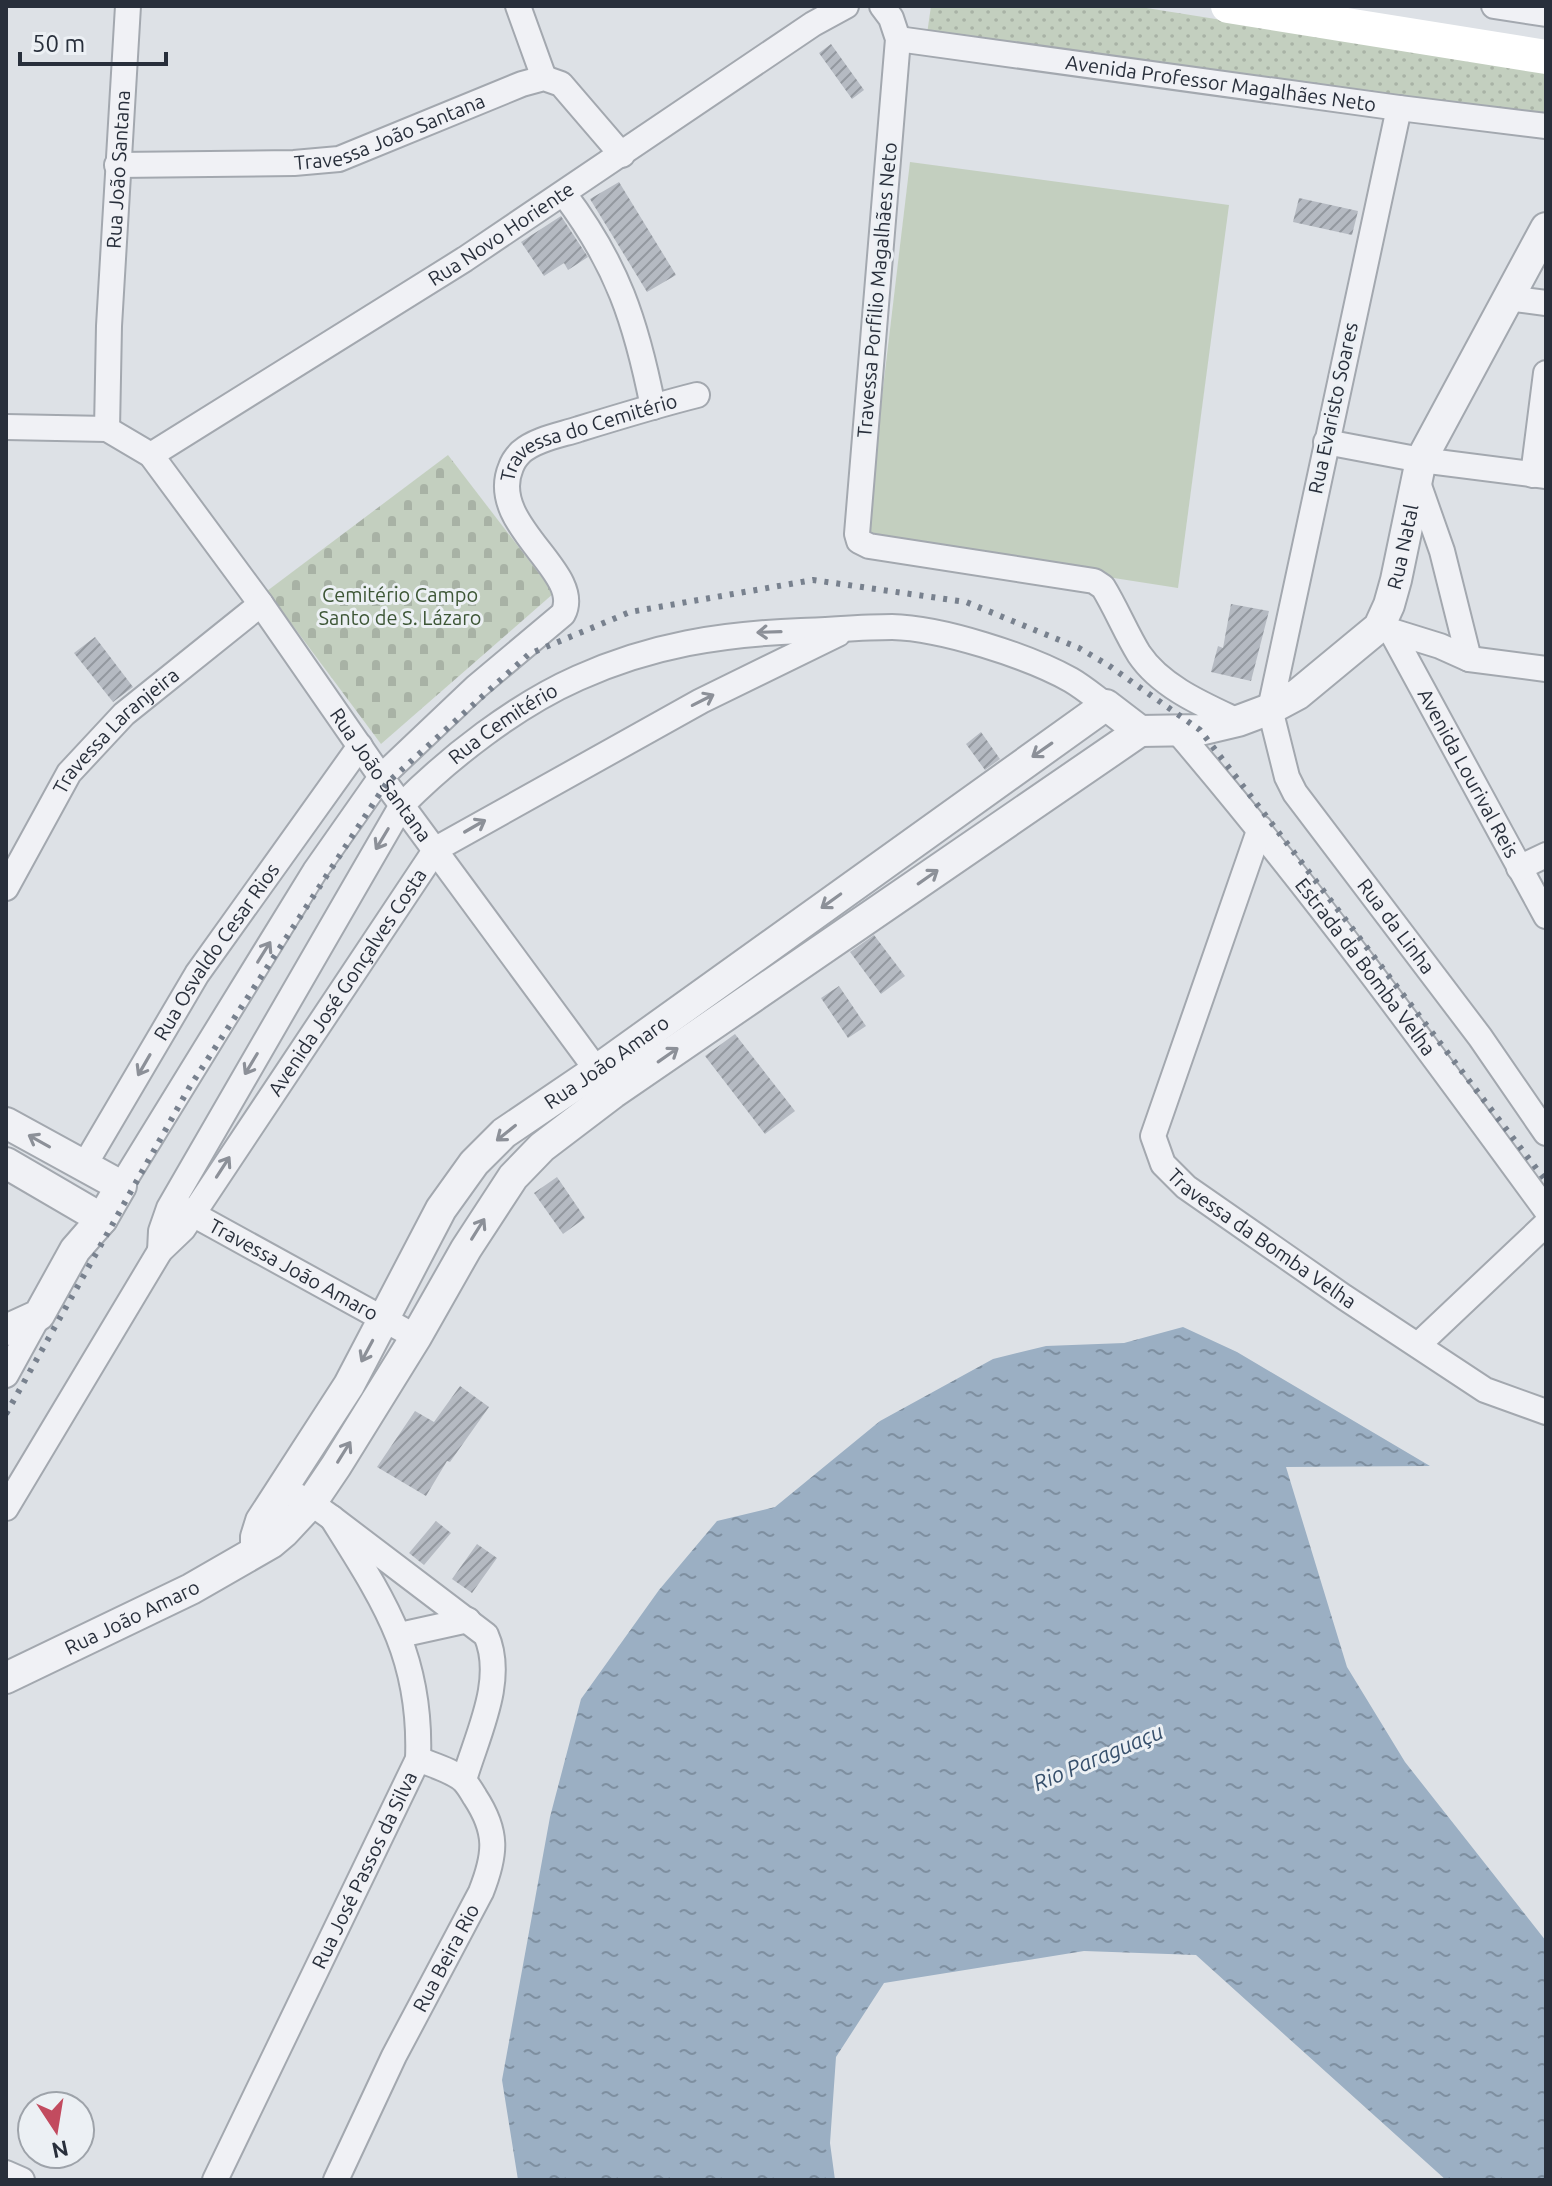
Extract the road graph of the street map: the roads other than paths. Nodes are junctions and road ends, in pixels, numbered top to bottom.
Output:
1 (128, 6) edge
2 (518, 6) edge
3 (846, 6) edge
4 (882, 6) edge
5 (1228, 6) edge
6 (1494, 6) edge
7 (1546, 14) edge
8 (898, 39) junction
9 (1546, 57) edge
10 (544, 78) junction
11 (1399, 108) junction
12 (1546, 126) edge
13 (622, 155) junction
14 (117, 165) junction
15 (564, 194) junction
16 (1546, 228) edge
17 (1507, 298) junction
18 (1546, 303) edge
19 (1546, 373) edge
20 (697, 395) dead end
21 (653, 407) junction
22 (6, 427) edge
23 (107, 429) junction
24 (1326, 442) junction
25 (151, 455) junction
26 (1419, 470) junction
27 (1539, 476) edge
28 (261, 604) junction
29 (555, 623) joint
30 (847, 629) junction
31 (1385, 629) junction
32 (1468, 652) junction
33 (1546, 654) edge
34 (1546, 669) edge
35 (1106, 705) junction
36 (1270, 709) junction
37 (1238, 721) junction
38 (1140, 731) junction
39 (1177, 731) junction
40 (360, 746) junction
41 (381, 777) junction
42 (402, 805) junction
43 (1260, 828) junction
44 (436, 849) junction
45 (1546, 855) edge
46 (1519, 868) junction
47 (6, 888) edge
48 (1546, 916) edge
49 (605, 1082) junction
50 (6, 1123) edge
51 (1546, 1133) edge
52 (6, 1163) edge
53 (84, 1166) junction
54 (121, 1186) junction
55 (183, 1208) junction
56 (1546, 1210) edge
57 (90, 1211) junction
58 (1546, 1224) edge
59 (39, 1315) junction
60 (385, 1317) junction
61 (6, 1330) edge
62 (416, 1337) junction
63 (1418, 1345) junction
64 (6, 1375) edge
65 (1546, 1412) edge
66 (282, 1488) junction
67 (6, 1508) edge
68 (322, 1510) junction
69 (256, 1550) junction
70 (468, 1620) junction
71 (400, 1635) junction
72 (6, 1678) edge
73 (418, 1759) junction
74 (464, 1780) junction
75 (6, 2173) edge
76 (22, 2180) edge
77 (215, 2180) edge
78 (336, 2180) edge

1 - 14 street, Rua João Santana
2 - 10 street
3 - 13 street, Rua Novo Horiente
4 - 8 street
5 - 9 main road
6 - 7 street
8 - 11 street, Avenida Professor Magalhães Neto
8 - 37 street, Travessa Porfilio Magalhães Neto
10 - 13 street
10 - 14 street, Travessa João Santana
11 - 12 street, Avenida Professor Magalhães Neto
11 - 24 street, Rua Evaristo Soares
13 - 15 street, Rua Novo Horiente
14 - 23 street, Rua João Santana
15 - 21 street
15 - 25 street, Rua Novo Horiente
16 - 17 street, Rua Natal
17 - 18 street
17 - 26 street, Rua Natal
19 - 27 street
20 - 21 street, Travessa do Cemitério
21 - 29 street, Travessa do Cemitério
22 - 23 street
23 - 25 street
24 - 26 street
24 - 36 street, Rua Evaristo Soares
25 - 28 street, Rua João Santana
26 - 27 street
26 - 31 street, Rua Natal
26 - 32 street
28 - 40 street, Rua João Santana
28 - 47 street, Travessa Laranjeira
29 - 41 street, Rua Cemitério
30 - 35 street, Rua Cemitério
30 -> 42 street, Rua Cemitério
44 -> 30 street, Avenida José Gonçalves Costa
31 - 32 street
31 - 36 street
31 - 46 street, Avenida Lourival Reis
32 - 33 street
32 - 34 street
35 - 38 street
35 -> 49 street, Rua João Amaro
36 - 37 street
36 - 51 street, Rua da Linha
37 - 39 street
38 - 39 street
49 -> 38 street, Rua João Amaro
39 - 43 street, Estrada da Bomba Velha
40 - 41 street, Rua João Santana
40 -> 53 street, Rua Osvaldo Cesar Rios
41 - 42 street, Rua João Santana
54 -> 41 street, Rua Osvaldo Cesar Rios
42 - 44 street, Rua João Santana
42 -> 55 street, Rua Cemitério
43 - 56 street, Estrada da Bomba Velha
43 - 63 street, Travessa da Bomba Velha
44 - 49 street, Rua João Santana
55 -> 44 street, Avenida José Gonçalves Costa
45 - 46 street
46 - 48 street, Avenida Lourival Reis
49 -> 60 street, Rua João Amaro
62 -> 49 street, Rua João Amaro
53 -> 50 street
52 - 57 street
53 - 54 street
53 - 57 street
54 - 57 street
55 - 60 street, Travessa João Amaro
55 - 67 street, Rua Cemitério
57 - 59 street
58 - 63 street
59 - 61 street
59 - 64 street
60 - 62 street, Travessa João Amaro
60 -> 66 street, Rua João Amaro
68 -> 62 street, Rua João Amaro
63 - 65 street, Travessa da Bomba Velha
66 - 68 street
66 - 69 street, Rua João Amaro
68 - 69 street, Rua João Amaro
68 - 70 street
68 - 71 street, Rua José Passos da Silva
69 - 72 street, Rua João Amaro
70 - 71 street
70 - 74 street
71 - 73 street, Rua José Passos da Silva
73 - 74 street
73 - 77 street, Rua José Passos da Silva
74 - 78 street, Rua Beira Rio
75 - 76 street

